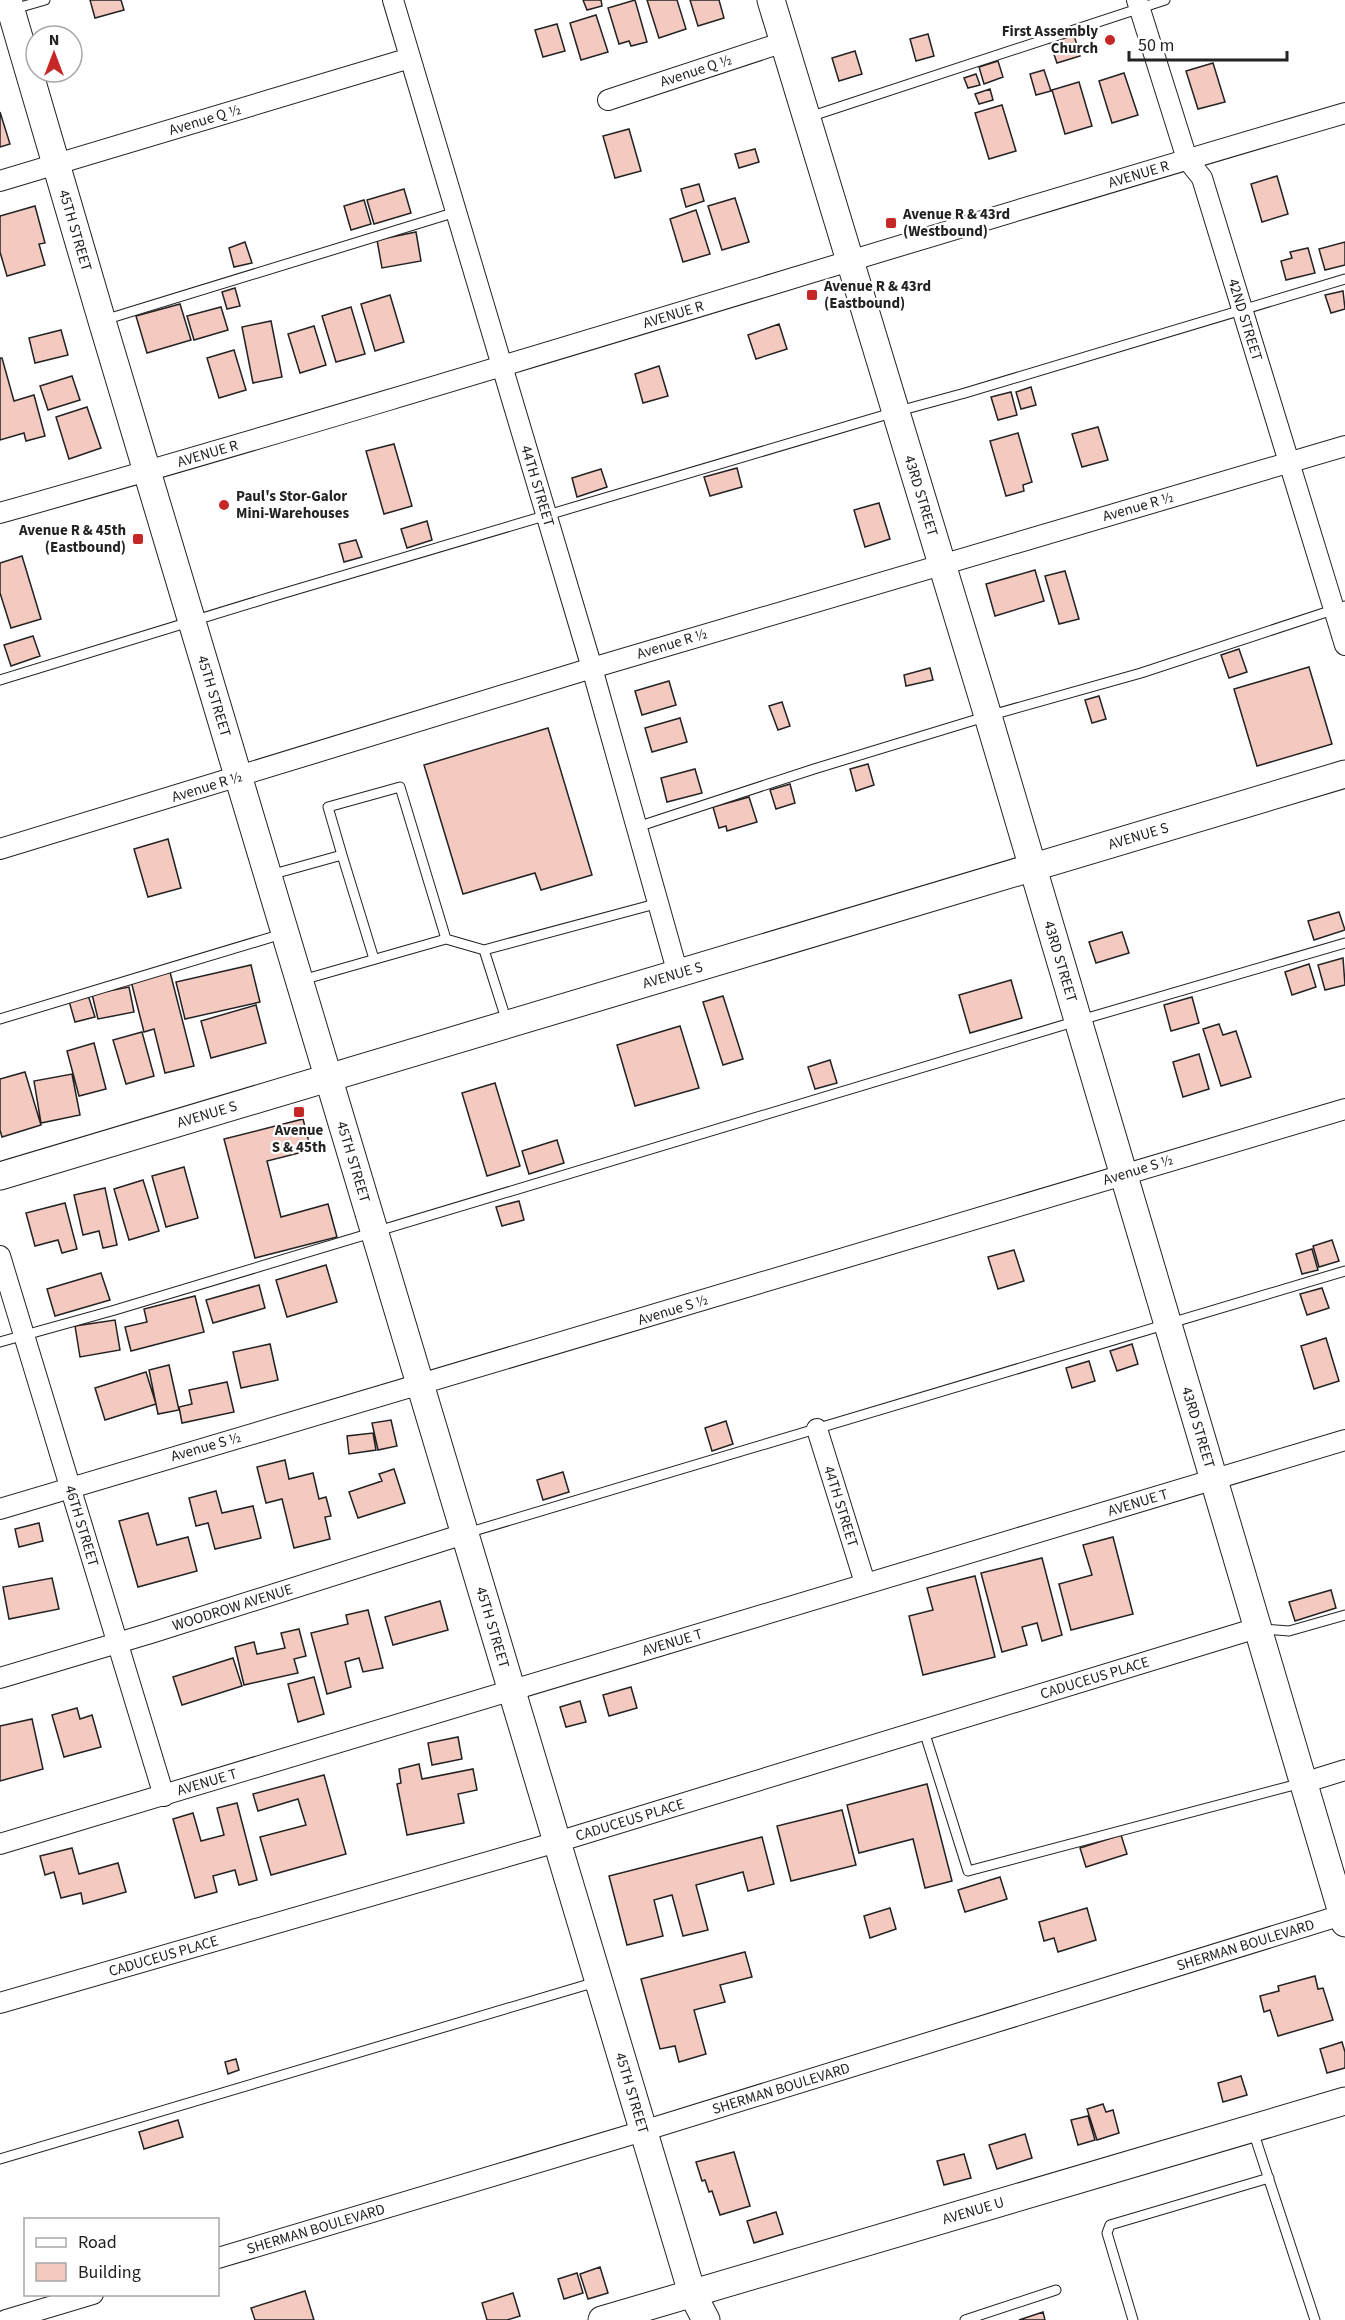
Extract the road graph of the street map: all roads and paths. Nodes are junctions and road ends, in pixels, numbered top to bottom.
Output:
1 (45, 0) edge
2 (393, 0) edge
3 (771, 0) edge
4 (1165, 0) edge
5 (1138, 4) edge
6 (6, 8) edge
7 (783, 42) junction
8 (410, 58) junction
9 (608, 100) dead end
10 (1345, 113) edge
11 (807, 118) junction
12 (1187, 159) junction
13 (56, 164) junction
14 (0, 182) edge
15 (456, 212) junction
16 (849, 260) junction
17 (1345, 279) edge
18 (1243, 310) junction
19 (102, 321) junction
20 (502, 366) junction
21 (895, 412) junction
22 (1345, 446) edge
23 (1290, 463) junction
24 (147, 472) junction
25 (0, 513) edge
26 (546, 516) junction
27 (941, 564) junction
28 (1340, 607) edge
29 (191, 622) junction
30 (1345, 645) edge
31 (592, 668) junction
32 (0, 680) edge
33 (988, 716) junction
34 (1345, 774) edge
35 (238, 777) junction
36 (637, 827) junction
37 (0, 849) edge
38 (342, 855) junction
39 (1032, 868) junction
40 (267, 876) junction
41 (659, 903) junction
42 (285, 933) junction
43 (446, 939) junction
44 (1345, 943) edge
45 (484, 950) junction
46 (374, 959) junction
47 (678, 974) junction
48 (299, 981) junction
49 (0, 1019) edge
50 (1077, 1021) junction
51 (508, 1025) junction
52 (328, 1078) junction
53 (1345, 1109) edge
54 (1122, 1175) junction
55 (0, 1176) edge
56 (374, 1232) junction
57 (0, 1256) edge
58 (1345, 1271) edge
59 (1167, 1324) junction
60 (24, 1335) junction
61 (0, 1342) edge
62 (420, 1386) junction
63 (817, 1429) junction
64 (1345, 1440) edge
65 (1213, 1479) junction
66 (70, 1488) junction
67 (0, 1509) edge
68 (464, 1534) junction
69 (865, 1583) junction
70 (1345, 1615) edge
71 (1257, 1628) junction
72 (117, 1643) junction
73 (0, 1678) edge
74 (511, 1690) junction
75 (924, 1731) junction
76 (1345, 1770) edge
77 (1303, 1783) junction
78 (164, 1796) junction
79 (557, 1842) junction
80 (0, 1844) edge
81 (1344, 1919) edge
82 (598, 1982) junction
83 (0, 2003) edge
84 (1345, 2101) edge
85 (1252, 2129) junction
86 (643, 2131) junction
87 (0, 2159) edge
88 (1269, 2178) junction
89 (219, 2258) edge
90 (1056, 2290) dead end
91 (692, 2292) junction
92 (90, 2296) edge
93 (6, 2320) edge
94 (602, 2320) edge
95 (706, 2320) edge
96 (965, 2320) edge
97 (1133, 2320) edge
98 (1315, 2320) edge

1 - 6 lane
2 - 8 street, 44TH STREET
3 - 7 main road, 43RD STREET
4 - 5 lane
5 - 11 lane
5 - 12 street, 42ND STREET
6 - 13 main road, 45TH STREET
7 - 9 street, Avenue Q ½
7 - 11 main road, 43RD STREET
8 - 13 street, Avenue Q ½
8 - 15 street, 44TH STREET
10 - 12 street, AVENUE R
11 - 16 main road, 43RD STREET
12 - 16 street, AVENUE R
12 - 18 street, 42ND STREET
13 - 14 street, Avenue Q ½
13 - 19 main road, 45TH STREET
15 - 19 lane
15 - 20 street, 44TH STREET
16 - 20 street, AVENUE R
16 - 21 main road, 43RD STREET
17 - 18 lane
18 - 21 lane
18 - 23 street, 42ND STREET
19 - 24 main road, 45TH STREET
20 - 24 street, AVENUE R
20 - 26 street, 44TH STREET
21 - 26 lane
21 - 27 main road, 43RD STREET
22 - 23 street, Avenue R ½
23 - 27 street, Avenue R ½
23 - 28 street, 42ND STREET
24 - 25 street, AVENUE R
24 - 29 main road, 45TH STREET
26 - 29 lane
26 - 31 street, 44TH STREET
27 - 31 street, Avenue R ½
27 - 33 main road, 43RD STREET
28 - 30 street, 42ND STREET
28 - 33 lane
29 - 32 lane
29 - 35 main road, 45TH STREET
31 - 35 street, Avenue R ½
31 - 36 street, 44TH STREET
33 - 36 lane
33 - 39 main road, 43RD STREET
34 - 39 main road, AVENUE S
35 - 37 street, Avenue R ½
35 - 40 main road, 45TH STREET
36 - 41 street, 44TH STREET
38 - 40 lane
38 - 43 lane
38 - 46 lane
39 - 47 main road, AVENUE S
39 - 50 main road, 43RD STREET
40 - 42 main road, 45TH STREET
41 - 45 lane
41 - 47 street, 44TH STREET
42 - 48 main road, 45TH STREET
42 - 49 lane
43 - 45 lane
43 - 46 lane
44 - 50 lane
45 - 51 lane
46 - 48 lane
47 - 51 main road, AVENUE S
48 - 52 main road, 45TH STREET
50 - 54 main road, 43RD STREET
50 - 56 lane
51 - 52 main road, AVENUE S
52 - 55 main road, AVENUE S
52 - 56 main road, 45TH STREET
53 - 54 street, Avenue S ½
54 - 59 main road, 43RD STREET
54 - 62 street, Avenue S ½
56 - 60 lane
56 - 62 main road, 45TH STREET
57 - 60 street, 46TH STREET
58 - 59 lane
59 - 63 lane
59 - 65 main road, 43RD STREET
60 - 61 lane
60 - 66 street, 46TH STREET
62 - 66 street, Avenue S ½
62 - 68 main road, 45TH STREET
63 - 68 lane
63 - 69 street, 44TH STREET
64 - 65 street, AVENUE T
65 - 69 street, AVENUE T
65 - 71 main road, 43RD STREET
66 - 67 street, Avenue S ½
66 - 72 street, 46TH STREET
68 - 72 street, WOODROW AVENUE
68 - 74 main road, 45TH STREET
69 - 74 street, AVENUE T
70 - 71 lane
71 - 75 street, CADUCEUS PLACE
71 - 77 main road, 43RD STREET
72 - 73 street, WOODROW AVENUE
72 - 78 street, 46TH STREET
74 - 78 street, AVENUE T
74 - 79 main road, 45TH STREET
75 - 77 lane
75 - 79 street, CADUCEUS PLACE
76 - 77 street
77 - 81 main road, 43RD STREET
78 - 80 street, AVENUE T
79 - 82 main road, 45TH STREET
79 - 83 street, CADUCEUS PLACE
81 - 86 street, SHERMAN BOULEVARD
82 - 86 main road, 45TH STREET
82 - 87 lane
84 - 85 main road, AVENUE U
85 - 88 lane
85 - 91 main road, AVENUE U
86 - 89 street, SHERMAN BOULEVARD
86 - 91 main road, 45TH STREET
88 - 97 lane
88 - 98 lane
90 - 96 lane
91 - 94 main road, AVENUE U
91 - 95 main road, 45TH STREET
92 - 93 street

